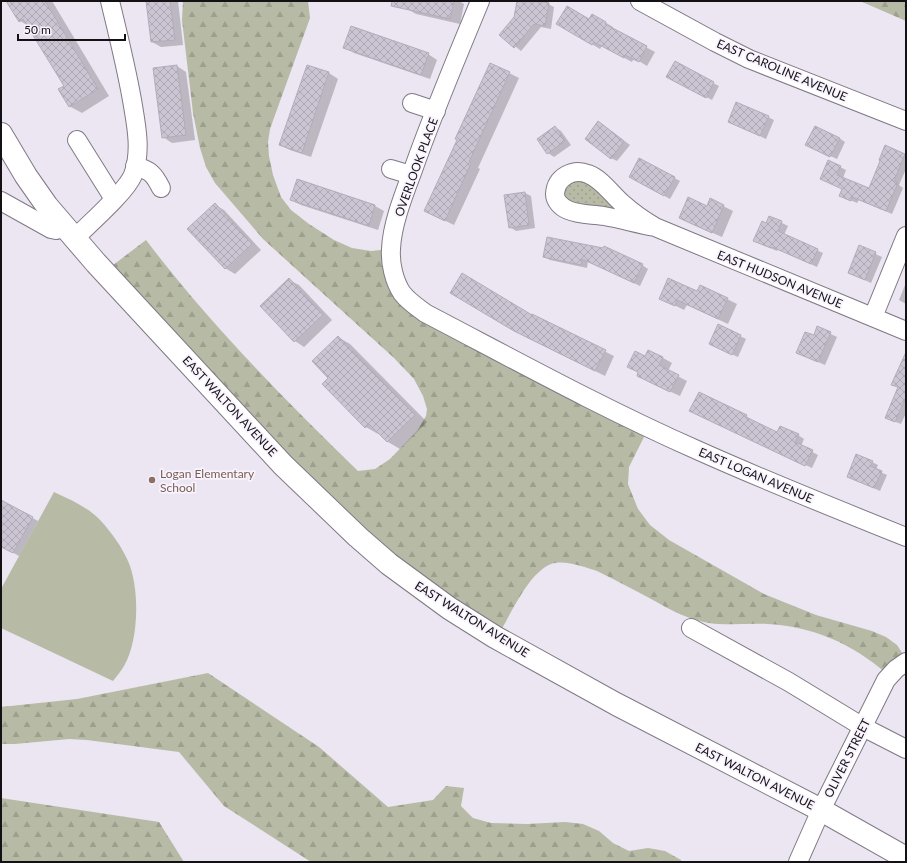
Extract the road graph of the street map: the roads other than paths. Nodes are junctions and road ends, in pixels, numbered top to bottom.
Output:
1 (110, 1) edge
2 (480, 1) edge
3 (640, 1) edge
4 (412, 103) dead end
5 (436, 111) junction
6 (906, 121) edge
7 (1, 134) edge
8 (77, 140) dead end
9 (135, 166) junction
10 (391, 169) dead end
11 (411, 175) junction
12 (161, 188) dead end
13 (114, 199) junction
14 (1, 201) edge
15 (655, 228) junction
16 (70, 232) junction
17 (906, 236) edge
18 (873, 317) junction
19 (906, 331) edge
20 (609, 408) joint
21 (906, 537) edge
22 (691, 628) dead end
23 (906, 662) edge
24 (863, 727) junction
25 (906, 750) edge
26 (821, 810) junction
27 (906, 858) edge
28 (798, 862) edge

1 - 9 street
2 - 5 street, OVERLOOK PLACE
3 - 6 street, EAST CAROLINE AVENUE
4 - 5 street
5 - 11 street, OVERLOOK PLACE
7 - 16 main road, EAST WALTON AVENUE
8 - 13 street
9 - 12 street
9 - 13 street
10 - 11 street
11 - 20 street, OVERLOOK PLACE
13 - 16 street
14 - 16 street
15 - 15 street, EAST HUDSON AVENUE
15 - 18 street, EAST HUDSON AVENUE
16 - 26 main road, EAST WALTON AVENUE
17 - 18 street
18 - 19 street, EAST HUDSON AVENUE
20 - 21 street, EAST LOGAN AVENUE
22 - 24 street
23 - 24 street, OLIVER STREET
24 - 25 street
24 - 26 street, OLIVER STREET
26 - 27 main road, EAST WALTON AVENUE
26 - 28 street, OLIVER STREET

